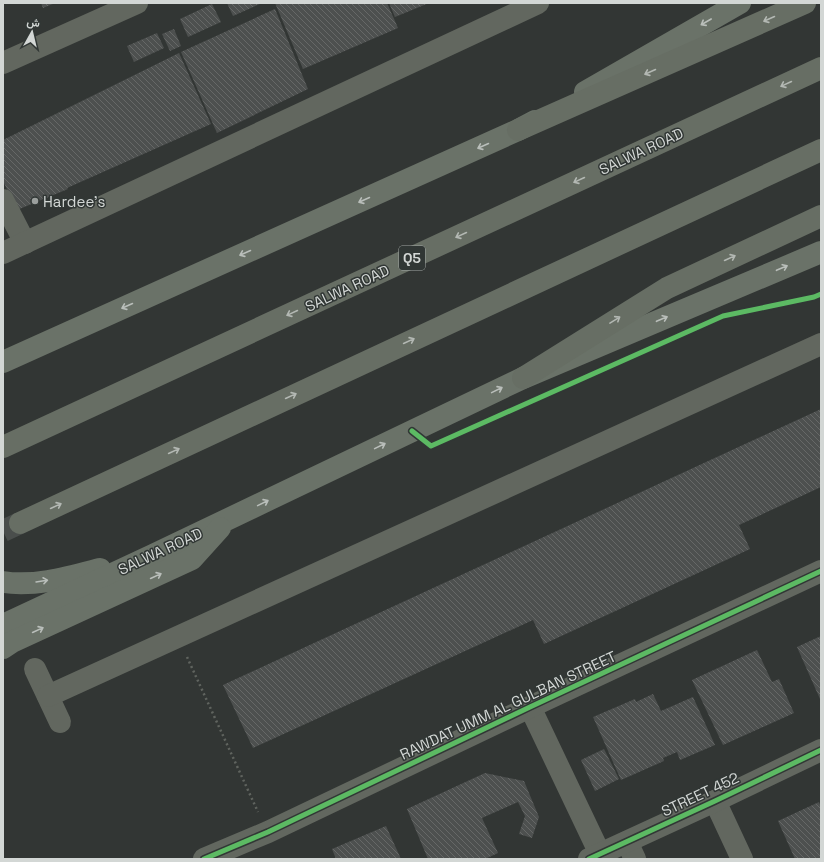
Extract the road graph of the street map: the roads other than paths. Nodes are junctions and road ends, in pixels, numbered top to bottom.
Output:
1 (137, 3) edge
2 (538, 3) edge
3 (740, 3) edge
4 (805, 3) edge
5 (3, 63) edge
6 (821, 68) edge
7 (518, 130) junction
8 (821, 150) edge
9 (3, 200) edge
10 (821, 216) edge
11 (25, 243) junction
12 (821, 252) edge
13 (3, 253) edge
14 (821, 344) edge
15 (3, 362) edge
16 (523, 378) junction
17 (3, 447) edge
18 (228, 520) junction
19 (20, 523) tunnel mouth
20 (153, 555) junction
21 (821, 572) edge
22 (3, 582) edge
23 (41, 606) junction
24 (3, 613) edge
25 (3, 625) edge
26 (3, 648) edge
27 (35, 669) dead end
28 (48, 696) junction
29 (530, 707) junction
30 (60, 722) dead end
31 (821, 750) edge
32 (715, 801) junction
33 (631, 850) edge
34 (594, 856) edge
35 (204, 859) edge
36 (742, 859) edge

1 - 5 street
2 - 11 street
3 -> 7 main road
4 -> 7 highway
6 -> 17 highway, SALWA ROAD / Q5
7 -> 15 main road
19 -> 8 highway
9 - 11 street
16 -> 10 highway
11 - 13 street
16 -> 12 main road, SALWA ROAD
14 - 28 street
18 -> 16 main road, SALWA ROAD
18 - 20 main road, SALWA ROAD
26 -> 18 main road
22 -> 20 main road
20 - 23 main road, SALWA ROAD
21 - 29 street, RAWDAT UMM AL GULBAN STREET
23 - 24 main road
23 - 25 main road, SALWA ROAD
27 - 28 street
28 - 30 street
29 - 34 street, STREET 452
29 - 35 street, RAWDAT UMM AL GULBAN STREET
31 - 32 street, STREET 452
32 - 33 street, STREET 452
32 - 36 street
33 - 34 street, STREET 452

